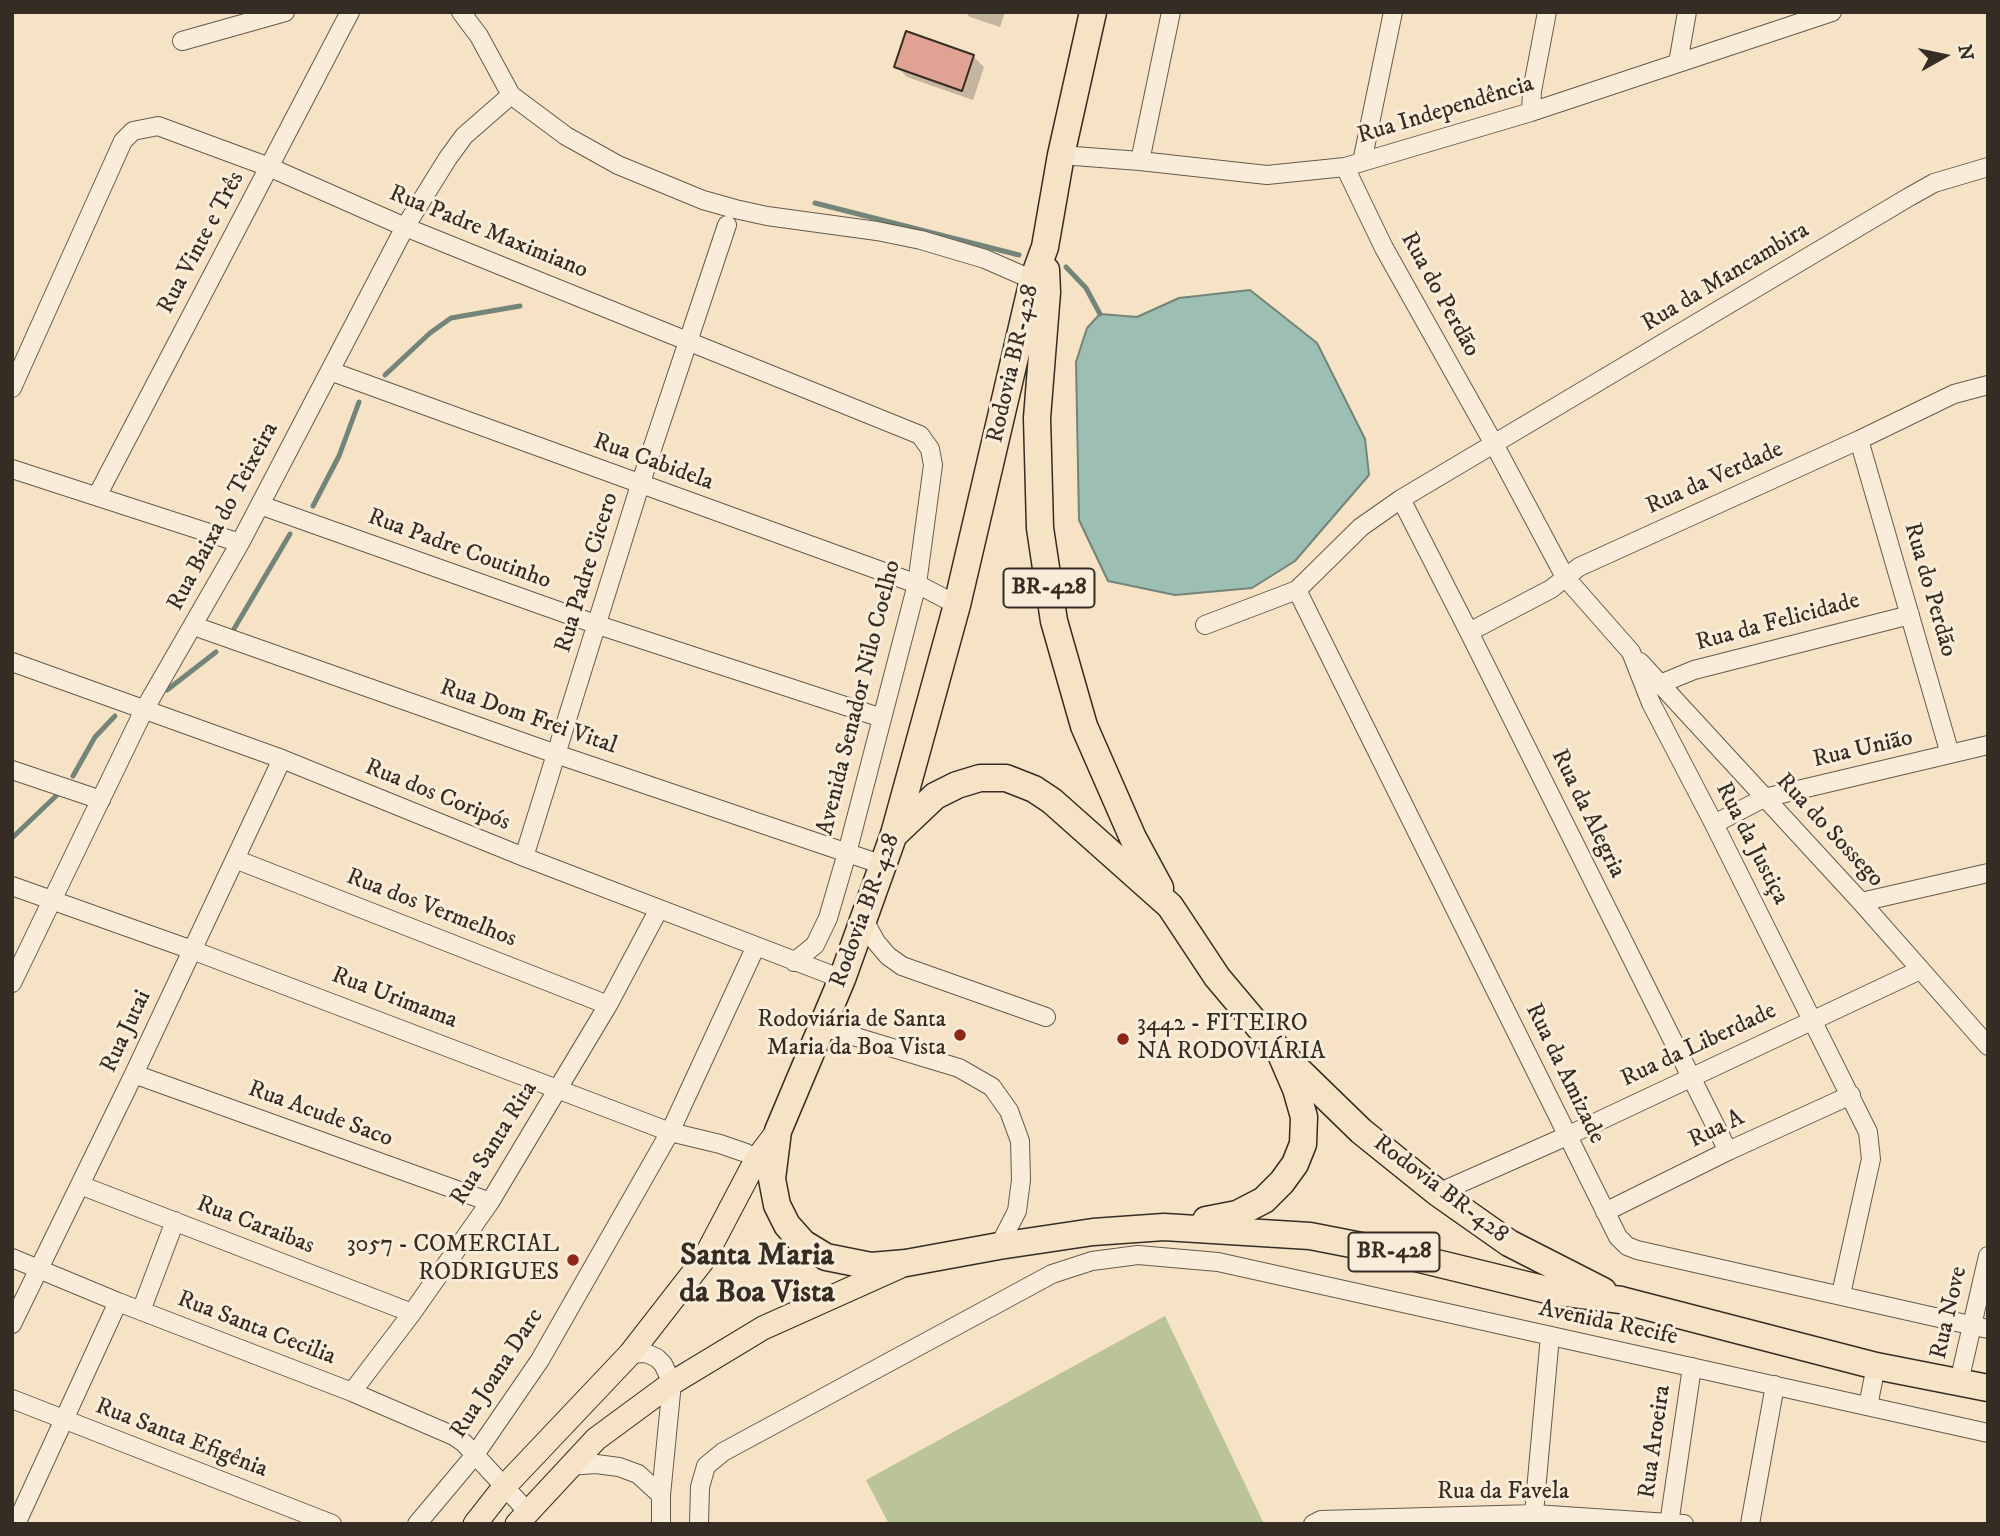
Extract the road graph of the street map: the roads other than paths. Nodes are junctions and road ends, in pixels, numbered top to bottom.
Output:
1 (285, 12) edge
2 (350, 12) edge
3 (461, 12) edge
4 (1093, 12) edge
5 (1171, 12) edge
6 (1392, 12) edge
7 (1547, 12) edge
8 (1687, 12) edge
9 (1832, 12) edge
10 (181, 41) dead end
11 (1678, 63) junction
12 (511, 95) junction
13 (1531, 112) junction
14 (1061, 155) junction
15 (1140, 161) junction
16 (1353, 164) junction
17 (269, 167) junction
18 (1988, 167) edge
19 (727, 225) dead end
20 (405, 227) junction
21 (1045, 247) junction
22 (1033, 280) junction
23 (689, 342) junction
24 (330, 371) junction
25 (1988, 385) edge
26 (12, 388) edge
27 (920, 435) joint
28 (1859, 440) junction
29 (1494, 444) junction
30 (12, 469) edge
31 (640, 485) junction
32 (97, 496) junction
33 (1401, 499) junction
34 (260, 505) junction
35 (240, 542) junction
36 (1565, 577) junction
37 (917, 584) junction
38 (1297, 590) junction
39 (957, 605) junction
40 (1910, 615) junction
41 (598, 625) junction
42 (1205, 625) dead end
43 (194, 626) junction
44 (1469, 632) junction
45 (1631, 652) junction
46 (12, 662) edge
47 (1660, 684) junction
48 (145, 710) junction
49 (882, 718) junction
50 (1988, 744) edge
51 (556, 754) junction
52 (1950, 754) junction
53 (282, 759) junction
54 (12, 770) edge
55 (1764, 798) junction
56 (101, 800) junction
57 (1714, 824) junction
58 (894, 834) junction
59 (847, 853) junction
60 (524, 857) junction
61 (235, 859) junction
62 (883, 865) junction
63 (1988, 873) edge
64 (12, 886) edge
65 (53, 899) junction
66 (1861, 902) junction
67 (1170, 906) junction
68 (659, 909) junction
69 (863, 918) junction
70 (756, 946) junction
71 (192, 950) junction
72 (794, 962) junction
73 (1920, 970) junction
74 (842, 979) junction
75 (12, 983) edge
76 (608, 1005) junction
77 (1045, 1017) dead end
78 (1813, 1020) junction
79 (823, 1027) junction
80 (1988, 1046) edge
81 (1280, 1052) junction
82 (134, 1074) junction
83 (1689, 1077) junction
84 (559, 1088) junction
85 (1851, 1095) junction
86 (778, 1131) junction
87 (670, 1132) junction
88 (1567, 1136) junction
89 (1728, 1151) junction
90 (756, 1160) junction
91 (80, 1185) junction
92 (1438, 1193) junction
93 (490, 1202) junction
94 (1605, 1212) junction
95 (175, 1221) junction
96 (1164, 1227) junction
97 (999, 1246) junction
98 (1988, 1256) edge
99 (12, 1258) edge
100 (906, 1264) junction
101 (37, 1270) junction
102 (1841, 1294) junction
103 (1621, 1300) junction
104 (118, 1302) junction
105 (141, 1311) junction
106 (412, 1313) junction
107 (12, 1324) edge
108 (1980, 1327) edge
109 (1550, 1336) junction
110 (630, 1354) junction
111 (1876, 1366) junction
112 (1692, 1367) junction
113 (1959, 1382) junction
114 (671, 1383) junction
115 (1775, 1385) junction
116 (1988, 1388) edge
117 (352, 1392) junction
118 (12, 1399) edge
119 (1868, 1406) junction
120 (64, 1419) junction
121 (1988, 1433) edge
122 (474, 1456) junction
123 (569, 1466) junction
124 (504, 1487) junction
125 (660, 1495) junction
126 (522, 1517) edge
127 (1534, 1519) edge
128 (1405, 1521) edge
129 (1317, 1522) edge
130 (1674, 1523) edge
131 (16, 1524) edge
132 (332, 1524) edge
133 (417, 1524) edge
134 (475, 1524) edge
135 (661, 1524) edge
136 (699, 1524) edge
137 (1749, 1524) edge

1 - 10 street
2 - 17 street, Rua Vinte e Três
3 - 12 street
4 - 14 highway, Rodovia BR-428 / BR-428
5 - 15 street
6 - 16 street
7 - 13 street
8 - 11 street
9 - 11 street, Rua Independência
11 - 13 street, Rua Independência
12 - 20 street, Rua Baixa do Teixeira
12 - 22 street
13 - 16 street, Rua Independência
14 - 15 street, Rua Independência
14 - 21 highway, Rodovia BR-428 / BR-428
15 - 16 street, Rua Independência
16 - 29 street, Rua do Perdão
17 - 20 street, Rua Padre Maximiano
17 - 26 street, Rua Padre Maximiano
17 - 32 street, Rua Vinte e Três
18 - 29 street, Rua da Mancambira
19 - 23 street, Rua Padre Cicero
20 - 23 street, Rua Padre Maximiano
20 - 24 street, Rua Baixa do Teixeira
21 - 22 highway, Rodovia BR-428 / BR-428
21 - 67 highway, Rodovia BR-428 / BR-428
22 - 39 highway, Rodovia BR-428 / BR-428
23 - 27 street, Rua Padre Maximiano
23 - 31 street, Rua Padre Cicero
24 - 31 street, Rua Cabidela
24 - 34 street, Rua Baixa do Teixeira
25 - 28 street, Rua da Verdade
27 - 37 street, Avenida Senador Nilo Coelho
28 - 36 street, Rua da Verdade
28 - 40 street, Rua do Perdão
29 - 33 street, Rua da Mancambira
29 - 36 street, Rua da Justiça
30 - 32 street
31 - 37 street, Rua Cabidela
31 - 41 street, Rua Padre Cicero
32 - 35 street
33 - 38 street, Rua da Mancambira
33 - 44 street, Rua da Alegria
34 - 35 street, Rua Baixa do Teixeira
34 - 41 street, Rua Padre Coutinho
35 - 43 street, Rua Baixa do Teixeira
36 - 44 street, Rua da Verdade
36 - 45 street, Rua da Justiça
37 - 39 street, Rua Cabidela
37 - 49 street, Avenida Senador Nilo Coelho
38 - 42 street
38 - 88 street, Rua da Amizade
39 - 58 highway, Rodovia BR-428 / BR-428
40 - 47 street, Rua da Felicidade
40 - 52 street, Rua do Perdão
41 - 49 street, Rua Padre Coutinho
41 - 51 street, Rua Padre Cicero
43 - 48 street, Rua Baixa do Teixeira
43 - 51 street, Rua Dom Frei Vital
44 - 83 street, Rua da Alegria
45 - 47 street, Rua do Sossego
45 - 57 street, Rua da Justiça
46 - 48 street, Rua dos Coripós
47 - 55 street, Rua do Sossego
48 - 53 street, Rua dos Coripós
48 - 56 street, Rua Baixa do Teixeira
49 - 59 street, Avenida Senador Nilo Coelho
50 - 52 street, Rua União
51 - 59 street, Rua Dom Frei Vital
51 - 60 street, Rua Padre Cicero
52 - 55 street, Rua União
53 - 60 street, Rua dos Coripós
53 - 61 street, Rua Jutai
54 - 56 street
55 - 57 street, Rua União
55 - 66 street, Rua do Sossego
56 - 65 street, Rua Baixa do Teixeira
57 - 78 street, Rua da Justiça
58 - 62 highway, Rodovia BR-428 / BR-428
58 - 67 highway
59 - 62 street, Rua Dom Frei Vital
59 - 72 street, Avenida Senador Nilo Coelho
60 - 68 street, Rua dos Coripós
61 - 71 street, Rua Jutai
61 - 76 street, Rua dos Vermelhos
62 - 69 highway, Rodovia BR-428 / BR-428
63 - 66 street
64 - 65 street, Rua Urimama
65 - 71 street, Rua Urimama
65 - 75 street, Rua Baixa do Teixeira
66 - 73 street, Rua do Sossego
67 - 81 highway, BR-428
68 - 70 street, Rua dos Coripós
68 - 76 street, Rua Santa Rita
69 - 74 highway, Rodovia BR-428 / BR-428
69 - 77 street
70 - 72 street, Rua dos Coripós
70 - 87 street
71 - 82 street, Rua Jutai
71 - 84 street, Rua Urimama
72 - 74 street, Rua dos Coripós
73 - 78 street, Rua da Liberdade
73 - 80 street, Rua do Sossego
74 - 79 highway, Rodovia BR-428 / BR-428
76 - 84 street, Rua Santa Rita
78 - 83 street, Rua da Liberdade
78 - 85 street, Rua da Justiça
79 - 86 highway, Rodovia BR-428 / BR-428
79 - 97 street
81 - 92 highway, Rodovia BR-428 / BR-428
81 - 96 highway
82 - 91 street, Rua Jutai
82 - 93 street, Rua Acude Saco
83 - 88 street, Rua da Liberdade
83 - 89 street, Rua da Alegria
84 - 87 street, Rua Urimama
84 - 93 street, Rua Santa Rita
85 - 89 street, Rua A
85 - 102 street, Rua da Justiça
86 - 90 main road
86 - 100 highway, Rodovia BR-428 / BR-428
87 - 90 street, Rua Urimama
87 - 122 street, Rua Joana Darc
88 - 92 street, Rua da Liberdade
88 - 94 street, Rua da Amizade
89 - 94 street, Rua A
90 - 110 main road
91 - 95 street, Rua Caraibas
91 - 101 street, Rua Jutai
92 - 103 highway, Rodovia BR-428 / BR-428
93 - 106 street, Rua Santa Rita
94 - 102 street, Rua da Amizade
95 - 105 street
95 - 106 street, Rua Caraibas
96 - 97 highway, Rodovia BR-428 / BR-428
96 - 103 highway, Rodovia BR-428 / BR-428
97 - 100 highway, Rodovia BR-428 / BR-428
98 - 108 street, Rua Nove
99 - 101 street, Rua Santa Cecilia
100 - 114 main road
101 - 104 street, Rua Santa Cecilia
101 - 107 street, Rua Jutai
102 - 108 street, Rua da Amizade
103 - 111 highway, Rodovia BR-428 / BR-428
104 - 105 street, Rua Santa Cecilia
104 - 120 street
105 - 117 street, Rua Santa Cecilia
106 - 117 street, Rua Santa Rita
108 - 113 street, Rua Nove
109 - 112 street, Avenida Recife
109 - 127 street
109 - 136 street, Avenida Recife
110 - 114 street
110 - 124 main road
111 - 113 highway, Rodovia BR-428 / BR-428
111 - 119 street
112 - 115 street, Avenida Recife
112 - 130 street, Rua Aroeira
113 - 116 highway, Rodovia BR-428 / BR-428
114 - 123 main road
114 - 125 street
115 - 119 street, Avenida Recife
115 - 137 street
117 - 122 street, Rua Santa Cecilia
118 - 120 street, Rua Santa Efigênia
119 - 121 street, Avenida Recife
120 - 131 street
120 - 132 street, Rua Santa Efigênia
122 - 124 street, Rua Santa Cecilia
122 - 133 street, Rua Joana Darc
123 - 125 street
123 - 126 main road
124 - 126 street, Rua Santa Cecilia
124 - 134 main road
125 - 135 street
127 - 128 street, Rua da Favela
127 - 130 street, Rua da Favela
128 - 129 street, Rua da Favela

